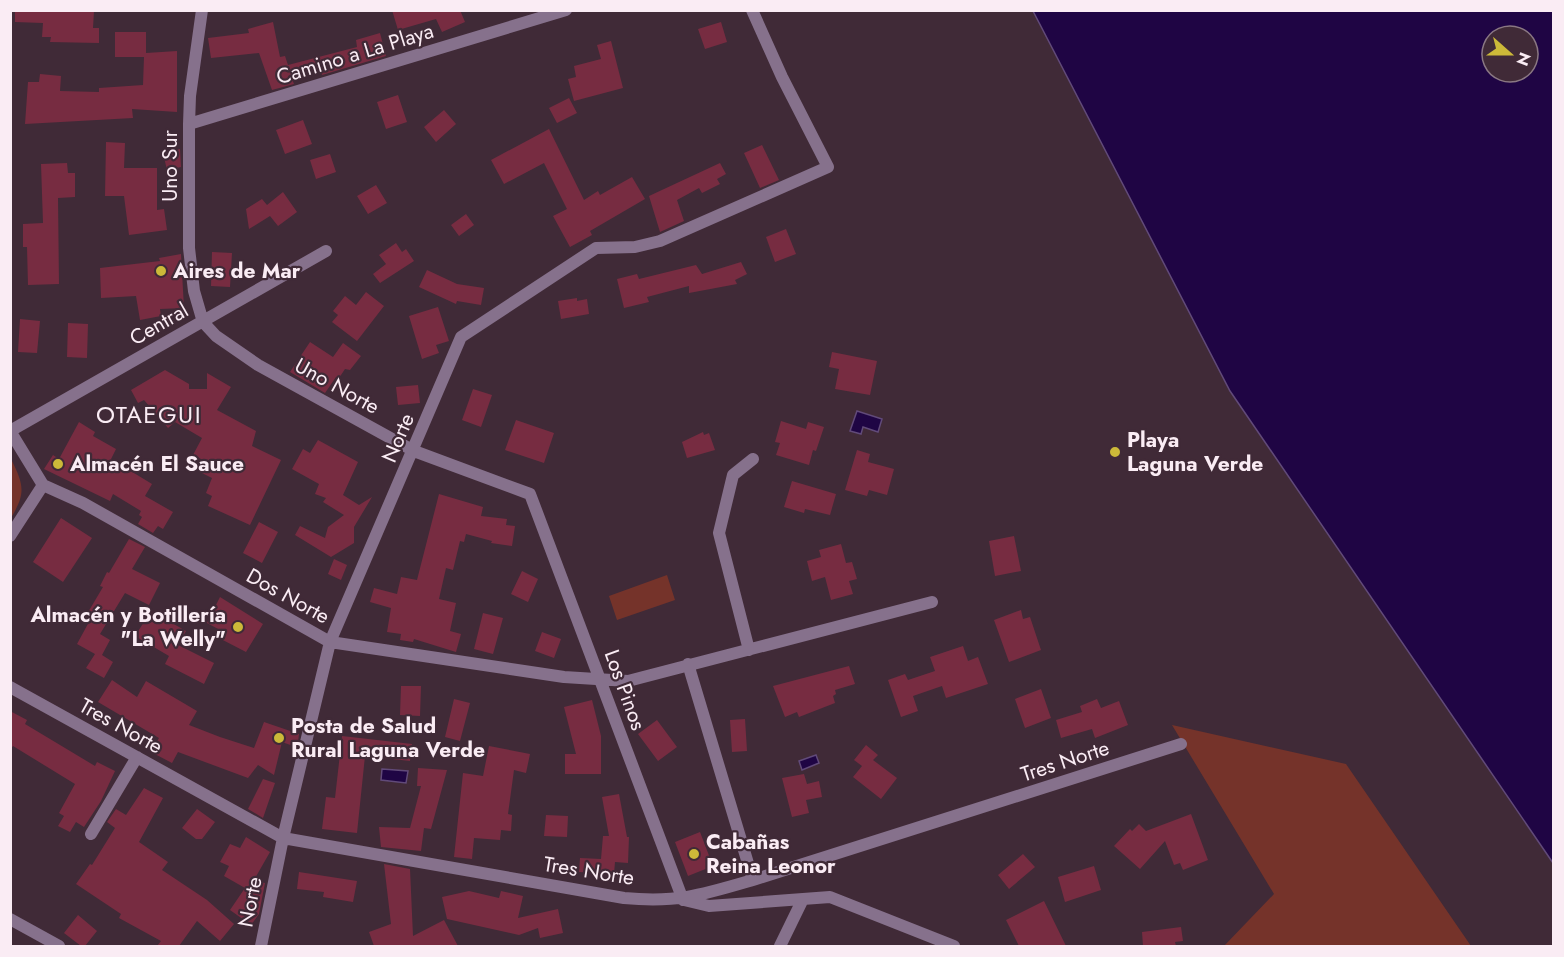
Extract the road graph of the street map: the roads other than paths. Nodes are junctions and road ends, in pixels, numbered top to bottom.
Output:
1 (202, 10) edge
2 (566, 10) edge
3 (752, 10) edge
4 (189, 124) junction
5 (326, 250) dead end
6 (203, 322) junction
7 (10, 431) edge
8 (414, 451) junction
9 (753, 459) dead end
10 (43, 485) junction
11 (530, 494) joint
12 (10, 536) edge
13 (932, 602) dead end
14 (330, 642) junction
15 (749, 650) junction
16 (688, 664) junction
17 (600, 678) junction
18 (10, 687) edge
19 (1181, 744) dead end
20 (137, 757) junction
21 (91, 834) dead end
22 (283, 838) junction
23 (753, 880) junction
24 (683, 900) junction
25 (802, 901) junction
26 (10, 919) edge
27 (59, 946) edge
28 (261, 946) edge
29 (780, 946) edge
30 (954, 946) edge

1 - 4 street, Uno Sur
2 - 4 street, Camino a La Playa
3 - 8 street, Norte
4 - 6 street, Uno Sur
5 - 6 street, Central
6 - 7 street, Central
6 - 8 street, Uno Norte
7 - 10 street
8 - 11 street, Uno Norte
8 - 14 street, Norte
9 - 15 street
10 - 12 street
10 - 14 street, Dos Norte
11 - 17 street, Los Pinos
13 - 15 street, Dos Norte
14 - 17 street, Dos Norte
14 - 22 street, Norte
15 - 16 street, Dos Norte
16 - 17 street, Dos Norte
16 - 23 street
17 - 24 street, Los Pinos
18 - 20 street, Tres Norte
19 - 23 street, Tres Norte
20 - 21 street
20 - 22 street, Tres Norte
22 - 24 street, Tres Norte
22 - 28 street, Norte
23 - 24 street, Tres Norte
24 - 25 street
25 - 29 street
25 - 30 street
26 - 27 street

